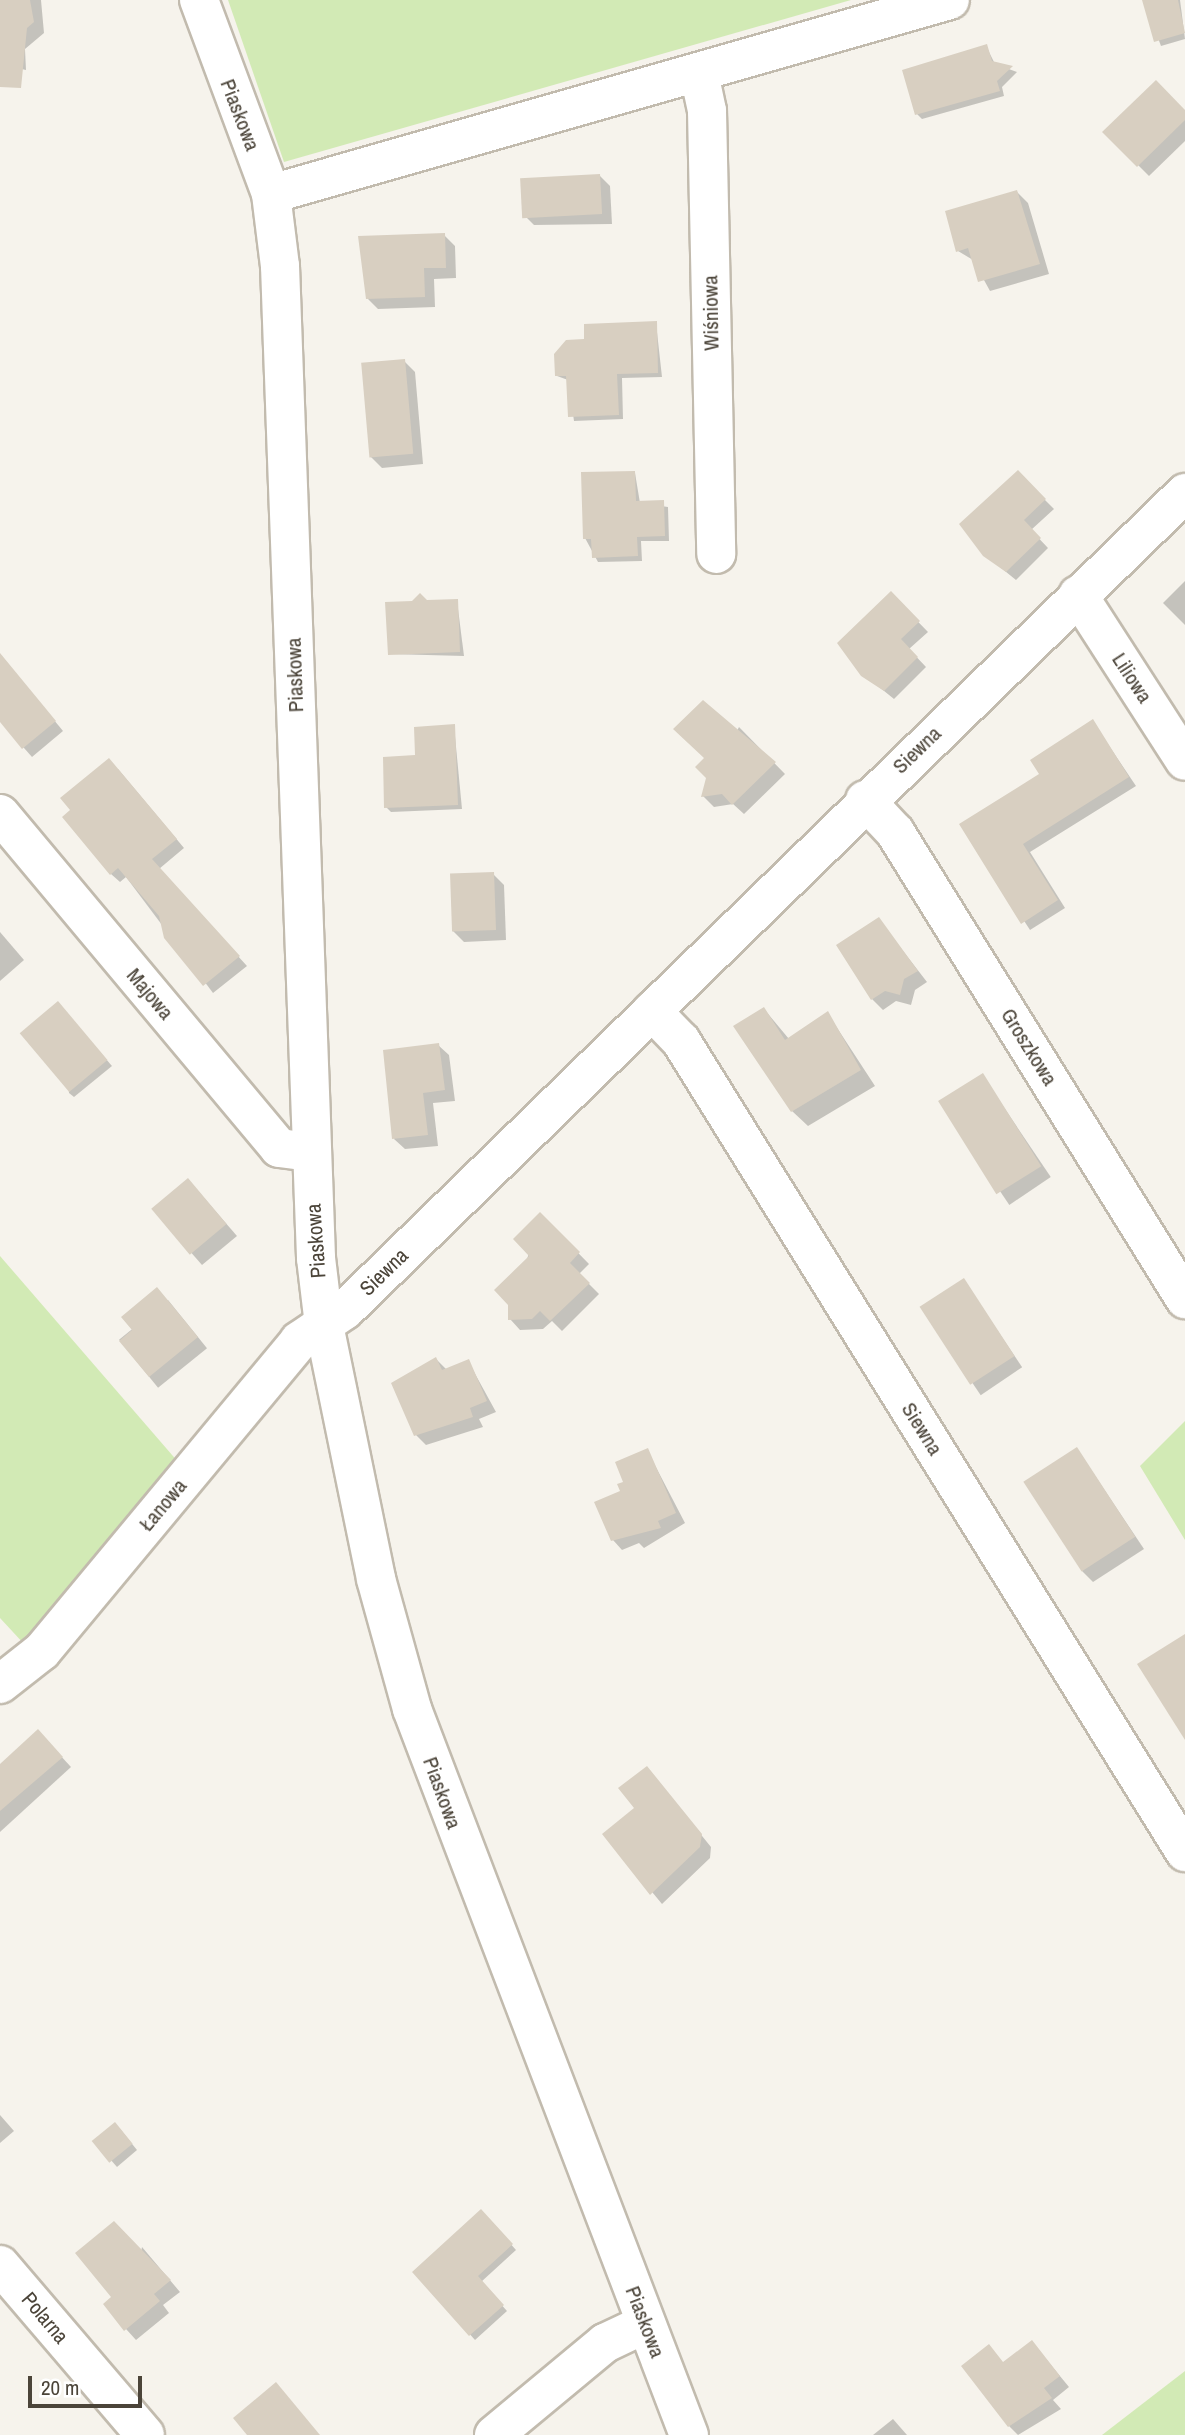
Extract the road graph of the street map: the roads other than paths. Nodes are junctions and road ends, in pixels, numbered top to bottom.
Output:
1 (199, 0) edge
2 (950, 0) edge
3 (699, 73) junction
4 (271, 194) junction
5 (1185, 493) edge
6 (716, 554) dead end
7 (1078, 595) junction
8 (1185, 761) edge
9 (865, 800) junction
10 (0, 814) edge
11 (652, 1011) junction
12 (312, 1152) junction
13 (1185, 1299) edge
14 (324, 1325) junction
15 (0, 1684) edge
16 (1185, 1852) edge
17 (0, 2265) edge
18 (645, 2324) junction
19 (145, 2435) edge
20 (494, 2435) edge
21 (689, 2435) edge

1 - 4 street, Piaskowa
2 - 3 street
3 - 4 street
3 - 6 street, Wiśniowa
4 - 12 street, Piaskowa
5 - 7 street, Siewna
7 - 8 street, Liliowa
7 - 9 street, Siewna
9 - 11 street, Siewna
9 - 13 street, Groszkowa
10 - 12 street, Majowa
11 - 14 street, Siewna
11 - 16 street, Siewna
12 - 14 street, Piaskowa
14 - 15 street, Łanowa
14 - 18 street, Piaskowa
17 - 19 street, Polarna
18 - 20 street
18 - 21 street, Piaskowa

